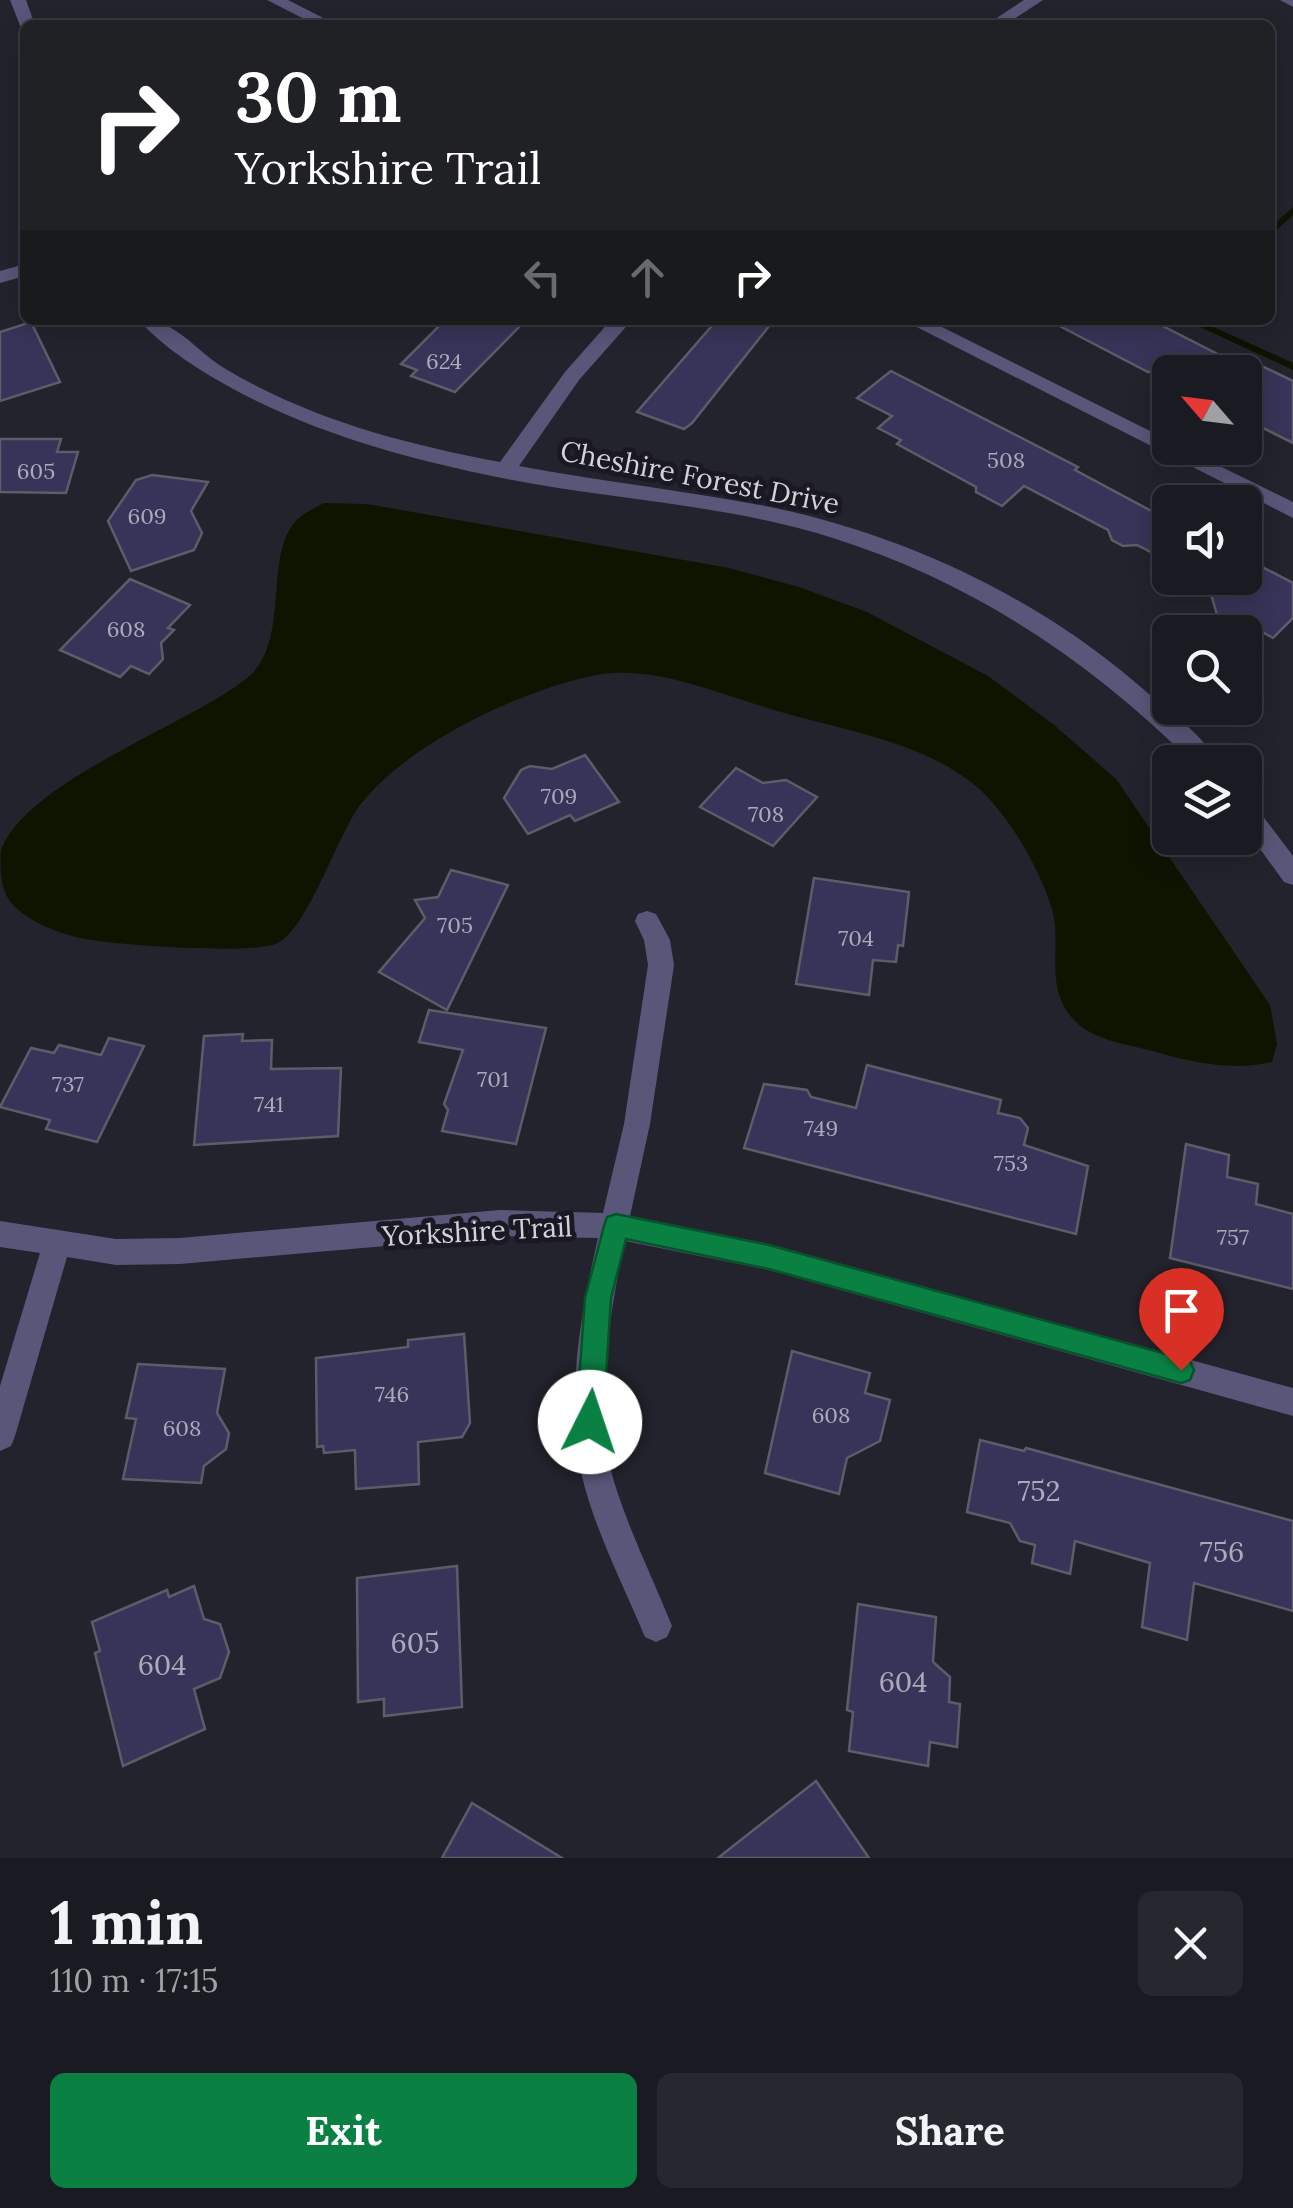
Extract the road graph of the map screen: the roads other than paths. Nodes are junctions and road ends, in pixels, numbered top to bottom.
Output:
1 (275, 0) edge
2 (1035, 0) edge
3 (318, 20) edge
4 (1002, 20) edge
5 (155, 325) edge
6 (618, 325) edge
7 (923, 325) edge
8 (504, 472) junction
9 (1293, 511) edge
10 (1188, 745) edge
11 (1262, 833) edge
12 (1293, 875) edge
13 (647, 921) dead end
14 (616, 1226) junction
15 (0, 1234) edge
16 (56, 1245) junction
17 (1293, 1402) edge
18 (0, 1436) edge
19 (656, 1626) dead end

1 - 3 street
2 - 4 street
5 - 8 street, Cheshire Forest Drive
6 - 8 street
7 - 9 street
8 - 10 street, Cheshire Forest Drive
11 - 12 street
13 - 14 street
14 - 16 street, Yorkshire Trail
14 - 17 street, Yorkshire Trail
14 - 19 street
15 - 16 street, Yorkshire Trail
16 - 18 street

